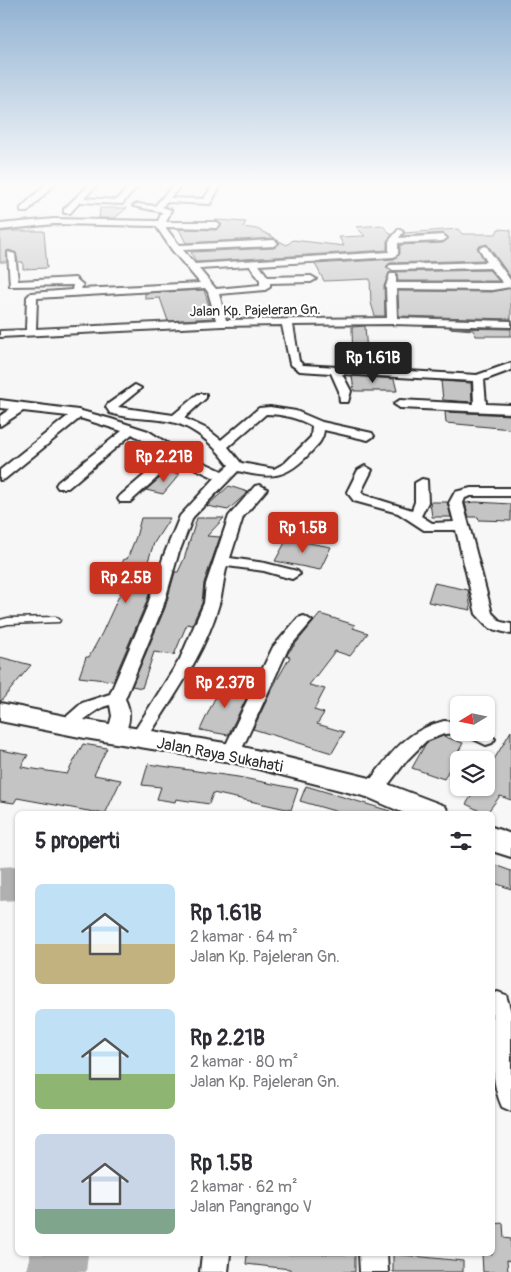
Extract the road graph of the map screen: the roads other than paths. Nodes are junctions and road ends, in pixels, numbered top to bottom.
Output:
1 (171, 242) edge
2 (393, 242) edge
3 (274, 243) dead end
4 (175, 248) junction
5 (483, 248) dead end
6 (10, 254) dead end
7 (394, 254) junction
8 (252, 263) junction
9 (493, 266) junction
10 (0, 267) edge
11 (12, 267) junction
12 (191, 267) junction
13 (393, 267) junction
14 (76, 271) dead end
15 (310, 279) dead end
16 (265, 280) junction
17 (75, 281) junction
18 (13, 284) junction
19 (0, 285) edge
20 (391, 286) junction
21 (210, 289) junction
22 (75, 294) junction
23 (392, 321) junction
24 (222, 323) junction
25 (287, 323) junction
26 (511, 324) edge
27 (31, 333) junction
28 (0, 334) edge
29 (511, 366) edge
30 (335, 370) junction
31 (478, 378) junction
32 (135, 388) dead end
33 (202, 396) dead end
34 (344, 400) dead end
35 (0, 404) edge
36 (400, 404) dead end
37 (22, 406) junction
38 (480, 408) junction
39 (511, 409) edge
40 (78, 414) junction
41 (175, 419) junction
42 (0, 422) edge
43 (318, 426) junction
44 (130, 430) junction
45 (368, 436) dead end
46 (222, 446) junction
47 (176, 455) junction
48 (236, 466) junction
49 (365, 470) dead end
50 (0, 476) edge
51 (223, 476) junction
52 (422, 483) dead end
53 (63, 485) dead end
54 (260, 489) dead end
55 (511, 492) edge
56 (124, 499) dead end
57 (412, 515) junction
58 (462, 526) junction
59 (221, 561) junction
60 (292, 574) dead end
61 (56, 620) dead end
62 (304, 621) dead end
63 (0, 624) edge
64 (511, 630) edge
65 (116, 699) junction
66 (0, 712) edge
67 (66, 725) junction
68 (450, 728) edge
69 (128, 736) junction
70 (231, 753) junction
71 (374, 789) junction
72 (428, 811) edge
73 (495, 839) edge
74 (511, 846) edge
75 (501, 1003) edge
76 (511, 1099) edge
77 (216, 1256) edge
78 (373, 1256) edge
79 (214, 1272) edge
80 (374, 1272) edge

1 - 4 street
2 - 7 street
3 - 4 street
4 - 12 street
5 - 9 street
6 - 11 street
7 - 8 street
7 - 13 street
8 - 12 street
8 - 16 street
9 - 13 street
9 - 20 street
10 - 11 street
11 - 18 street
12 - 21 street
13 - 20 street
14 - 17 street
15 - 16 street
16 - 21 street
17 - 18 street
17 - 22 street
18 - 19 street
20 - 23 street
21 - 22 street
21 - 24 street
22 - 27 street
23 - 25 street, Jalan Kp. Pajeleran Gn.
23 - 26 street, Jalan Kp. Pajeleran Gn.
24 - 25 street, Jalan Kp. Pajeleran Gn.
24 - 27 street, Jalan Kp. Pajeleran Gn.
25 - 30 street
27 - 28 street, Jalan Kp. Pajeleran Gn.
29 - 31 street
30 - 31 street
30 - 34 street
31 - 38 street
32 - 41 street
33 - 41 street
35 - 37 street
36 - 38 street
37 - 40 street
37 - 42 street
38 - 39 street
40 - 44 street
40 - 50 street
41 - 46 street
43 - 45 street
43 - 46 street
43 - 48 street
44 - 47 street
44 - 53 street
46 - 48 street
47 - 51 street
47 - 56 street
48 - 51 street
49 - 57 street
51 - 65 street
52 - 57 street
54 - 59 street
55 - 58 street
57 - 58 street
58 - 64 street
59 - 60 street
59 - 69 street
61 - 63 lane
62 - 70 street
65 - 67 street
65 - 69 street
66 - 67 main road, Jalan Raya Sukahati
67 - 69 main road, Jalan Raya Sukahati
68 - 71 street
69 - 70 main road, Jalan Raya Sukahati
70 - 71 main road, Jalan Raya Sukahati
71 - 72 main road, Jalan Raya Sukahati
73 - 74 main road
75 - 76 street
77 - 79 street
78 - 80 street

